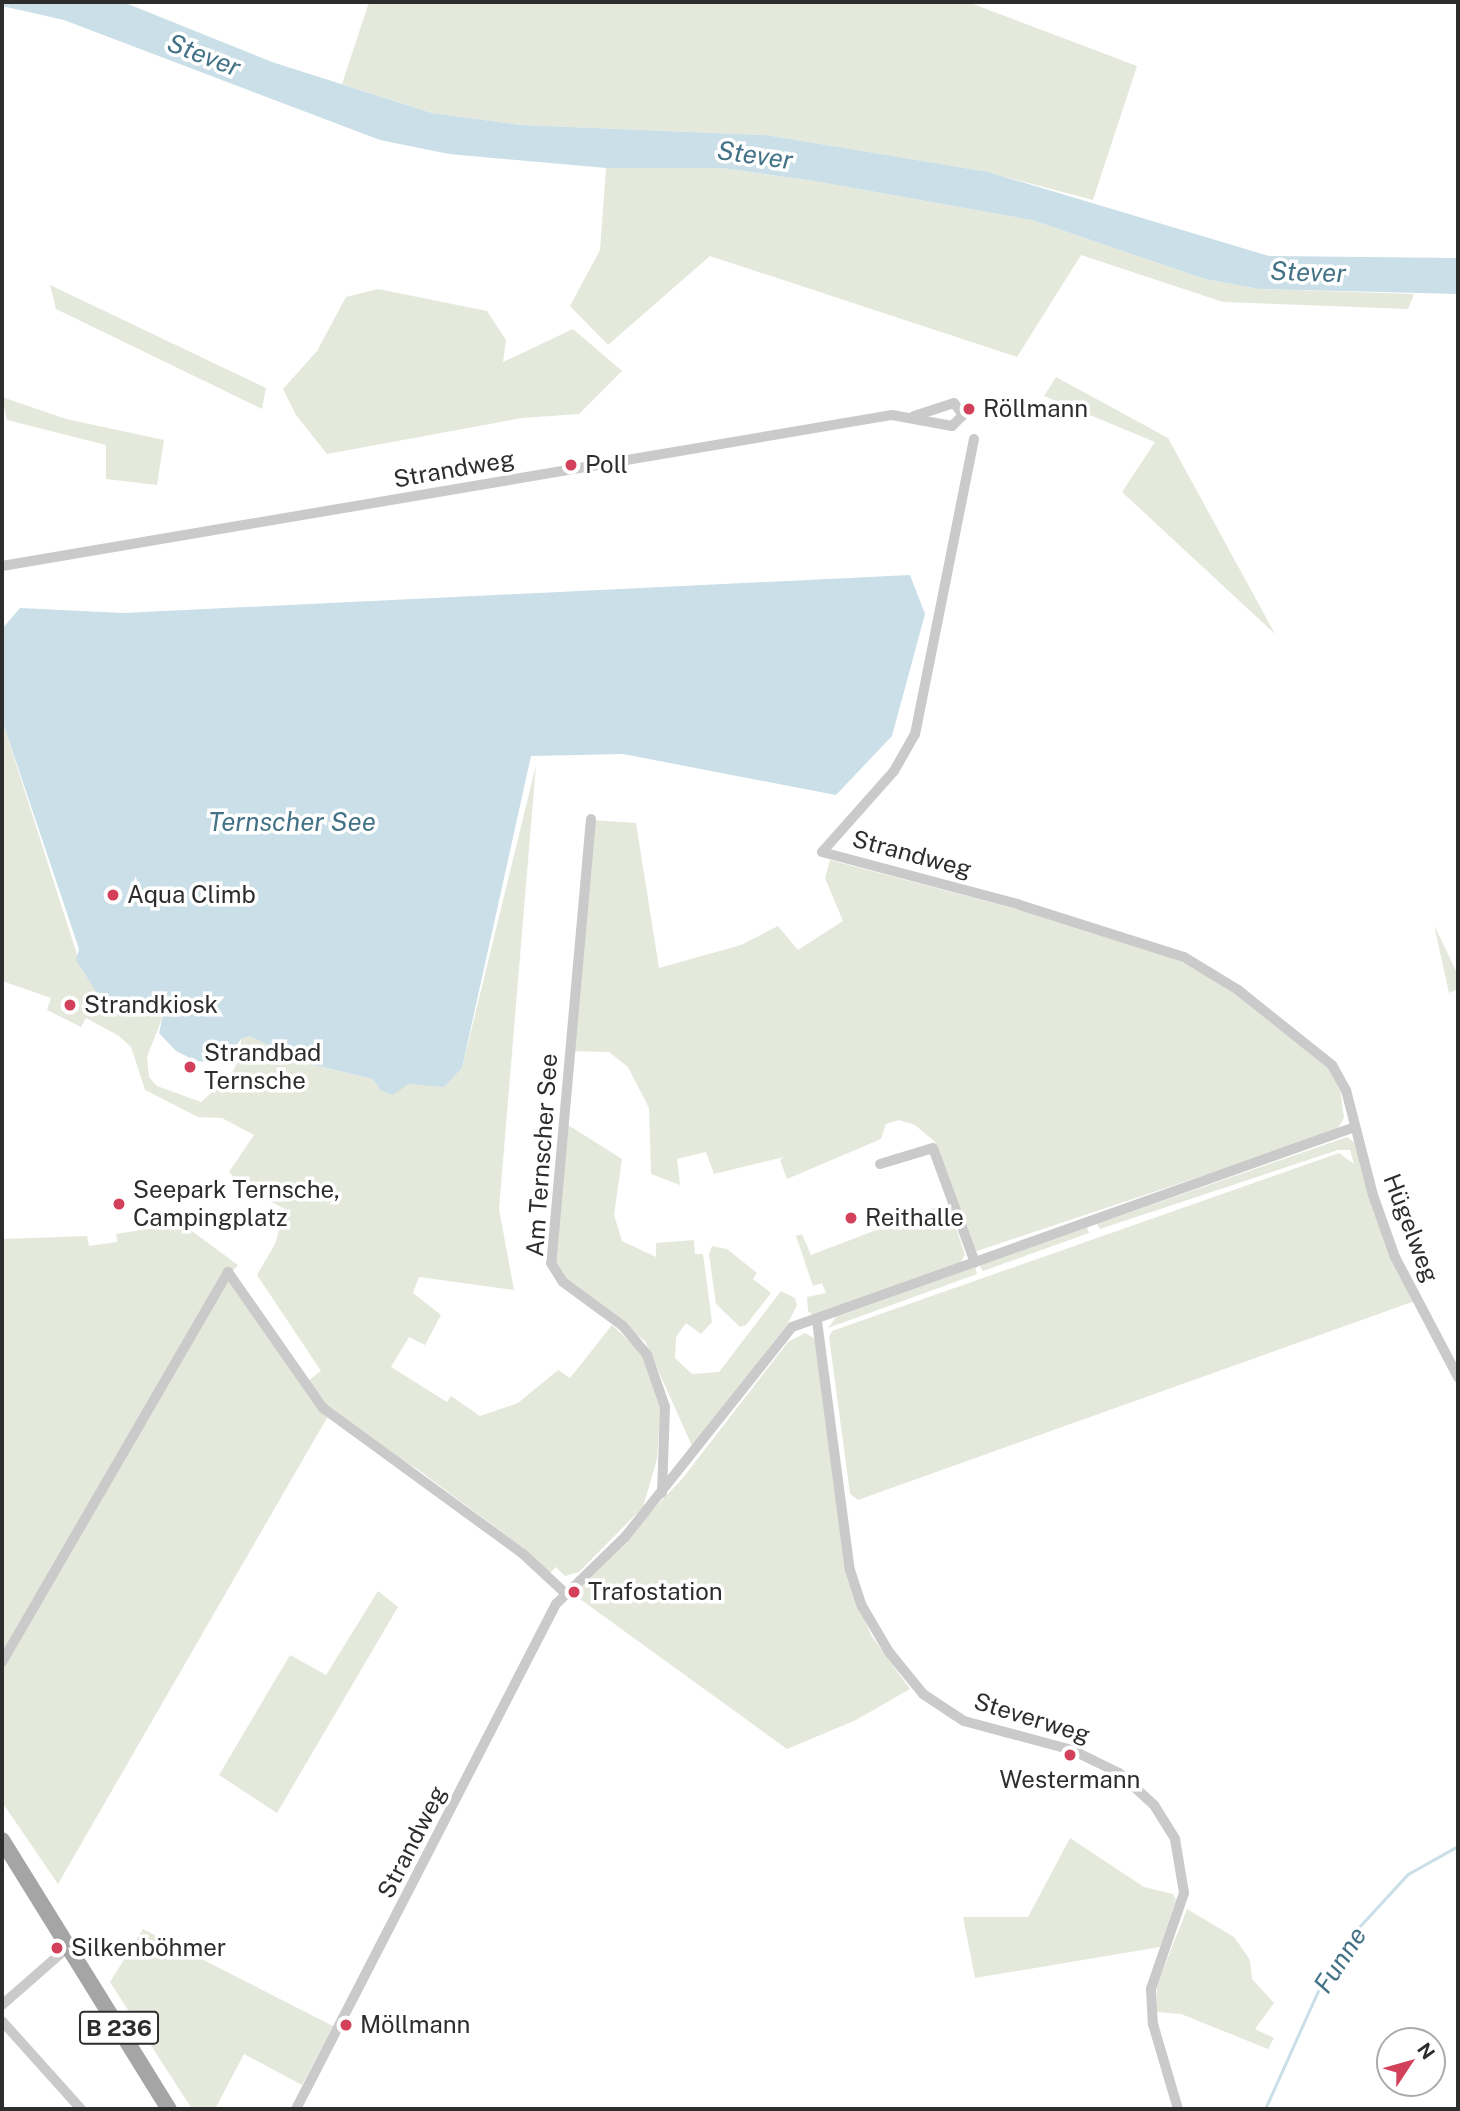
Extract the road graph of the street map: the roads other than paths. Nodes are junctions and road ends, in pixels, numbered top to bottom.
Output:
1 (914, 415) dead end
2 (974, 439) dead end
3 (2, 566) edge
4 (591, 819) dead end
5 (1355, 1127) junction
6 (880, 1164) dead end
7 (975, 1263) junction
8 (817, 1321) junction
9 (1458, 1377) edge
10 (662, 1493) junction
11 (565, 1593) junction
12 (2, 1662) edge
13 (2, 1840) edge
14 (68, 1947) junction
15 (2, 2005) edge
16 (2, 2021) edge
17 (82, 2109) edge
18 (169, 2109) edge
19 (296, 2109) edge
20 (1178, 2109) edge

1 - 3 street, Strandweg
2 - 5 street, Strandweg
4 - 10 street, Am Ternscher See
5 - 7 street, Strandweg
5 - 9 street, Hügelweg
6 - 7 street
7 - 8 street, Strandweg
8 - 10 street, Strandweg
8 - 20 street, Steverweg
10 - 11 street, Strandweg
11 - 12 street
11 - 19 street, Strandweg
13 - 14 main road, B 236
14 - 15 street
14 - 18 main road, B 236
16 - 17 street

